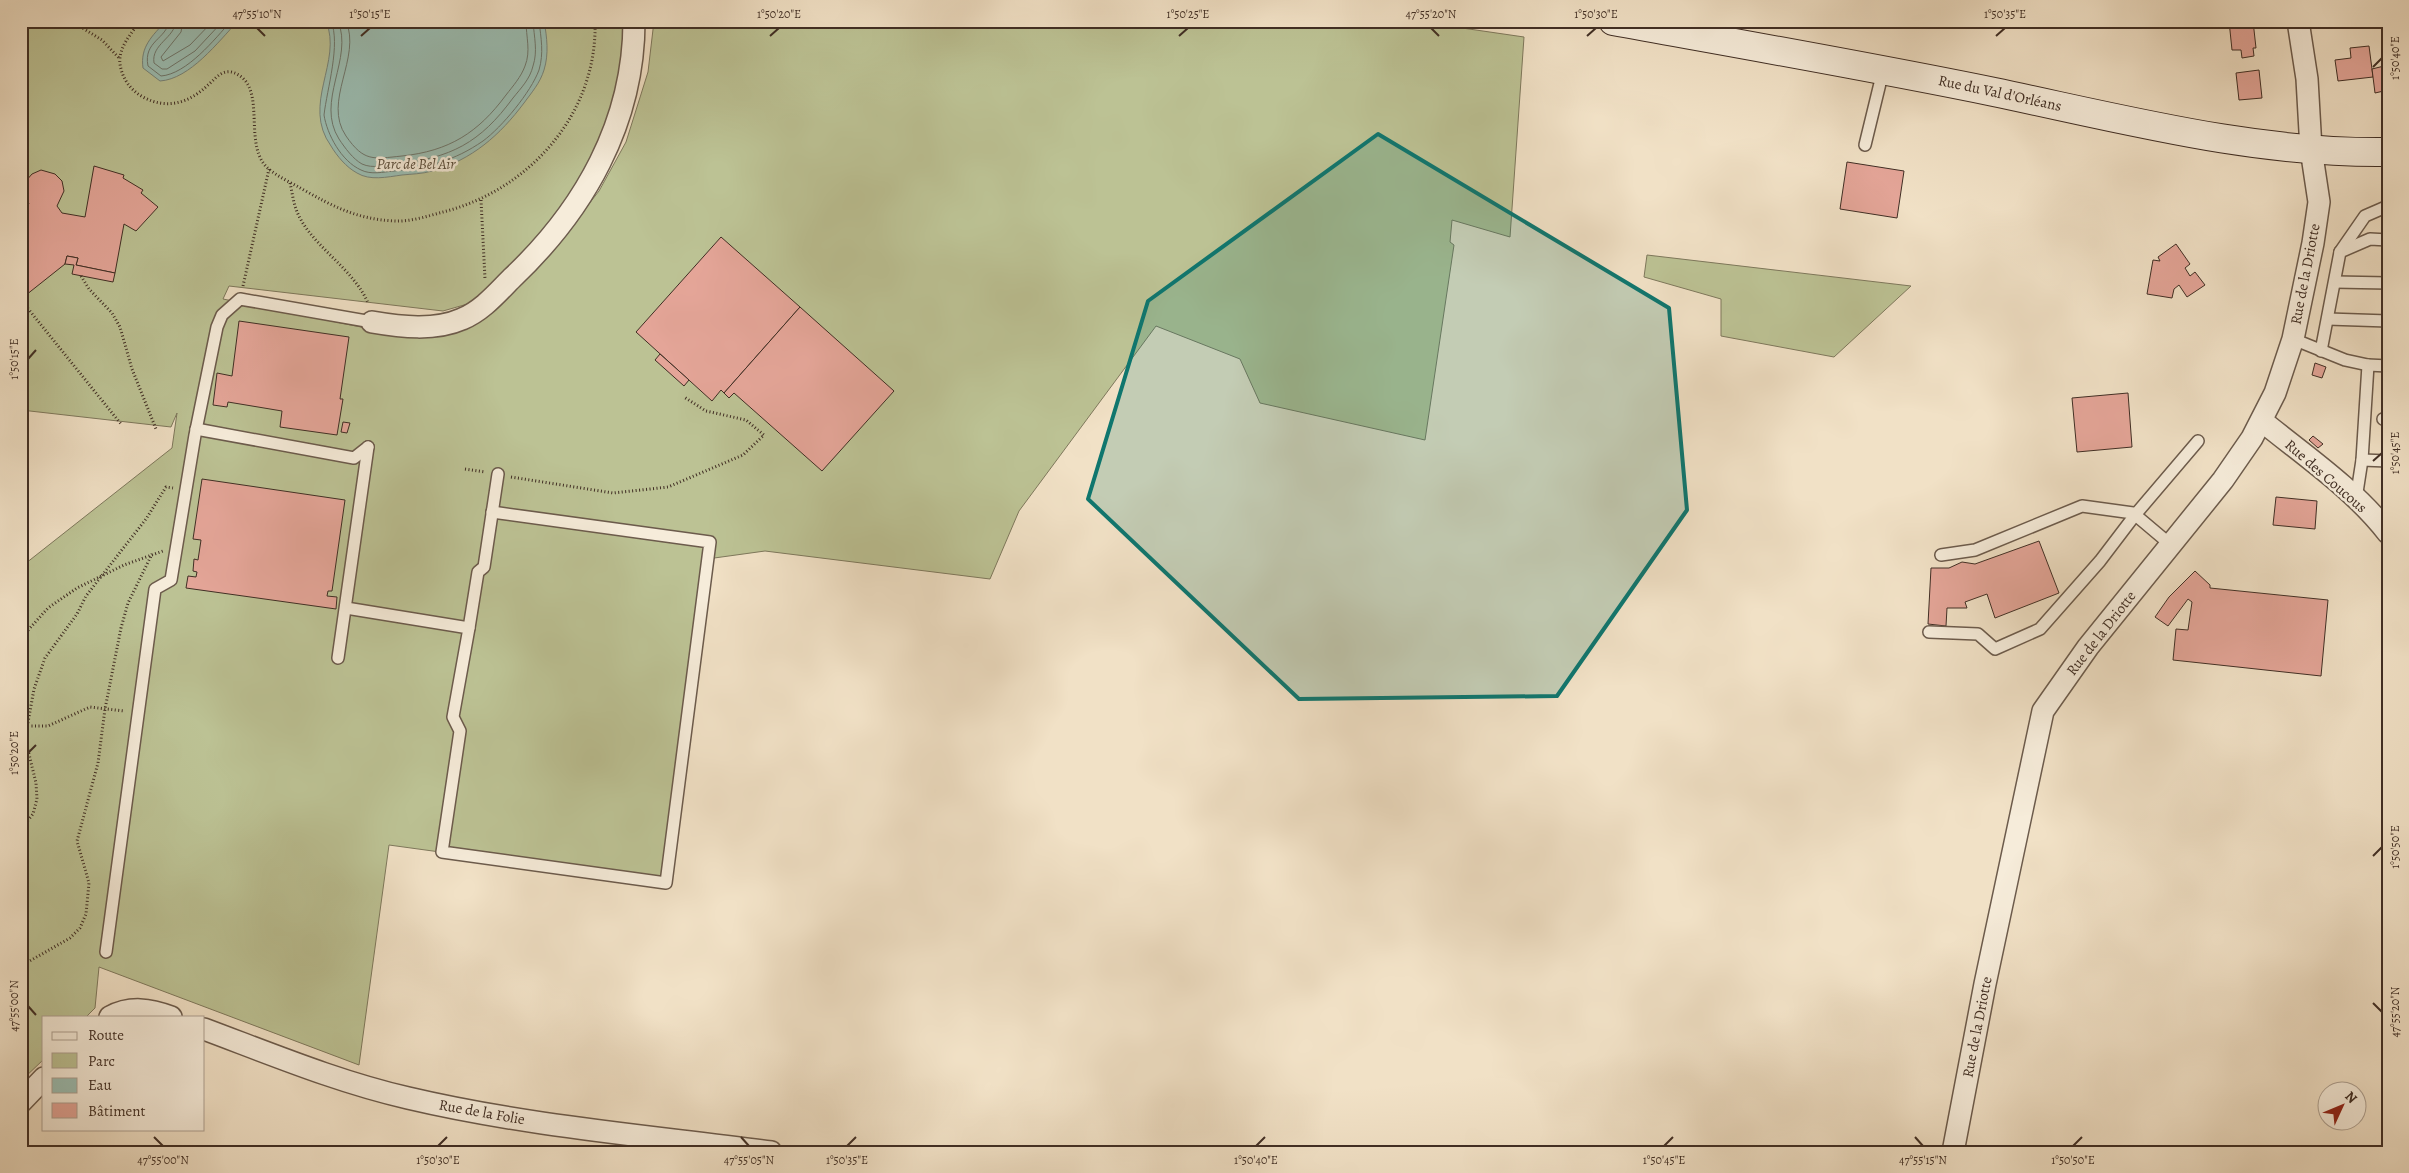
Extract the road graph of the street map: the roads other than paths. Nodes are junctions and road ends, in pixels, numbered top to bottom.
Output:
1 (634, 21) edge
2 (1613, 21) edge
3 (2298, 21) edge
4 (1884, 69) junction
5 (1865, 145) dead end
6 (2311, 149) junction
7 (2388, 152) edge
8 (2388, 206) edge
9 (2388, 240) edge
10 (2340, 252) junction
11 (2335, 282) junction
12 (2388, 283) edge
13 (2328, 319) junction
14 (2388, 321) edge
15 (372, 322) joint
16 (2293, 339) junction
17 (2321, 350) junction
18 (2368, 365) junction
19 (2388, 366) edge
20 (2262, 422) junction
21 (196, 429) junction
22 (2198, 441) dead end
23 (2362, 460) junction
24 (2388, 462) edge
25 (498, 474) road end
26 (2356, 501) junction
27 (492, 512) junction
28 (2135, 515) junction
29 (2388, 533) edge
30 (2171, 544) junction
31 (1941, 555) dead end
32 (346, 608) junction
33 (469, 628) junction
34 (1929, 632) dead end
35 (338, 658) dead end
36 (106, 952) dead end
37 (112, 1016) edge
38 (168, 1016) edge
39 (205, 1029) edge
40 (42, 1080) edge
41 (21, 1102) edge
42 (771, 1152) edge
43 (1953, 1152) edge

1 - 15 street
2 - 4 street, Rue du Val d'Orléans
3 - 6 street, Rue de la Driotte
4 - 5 lane
4 - 6 street, Rue du Val d'Orléans
6 - 7 street, Rue du Val d'Orléans
6 - 16 street, Rue de la Driotte
8 - 10 lane
9 - 10 lane
10 - 11 lane
11 - 12 lane
11 - 13 lane
13 - 14 lane
13 - 17 lane
15 - 21 lane
16 - 17 lane
16 - 20 street, Rue de la Driotte
17 - 18 lane
18 - 19 lane
18 - 23 lane
20 - 26 street, Rue des Coucous
20 - 30 street, Rue de la Driotte
21 - 32 lane
21 - 36 lane
22 - 28 lane
23 - 24 lane
23 - 26 lane
25 - 27 lane
26 - 29 street, Rue des Coucous
27 - 33 lane
27 - 33 lane
28 - 30 lane
28 - 31 lane
28 - 34 lane
30 - 43 street, Rue de la Driotte
32 - 33 lane
32 - 35 lane
37 - 38 street
39 - 42 street, Rue de la Folie
40 - 41 street

